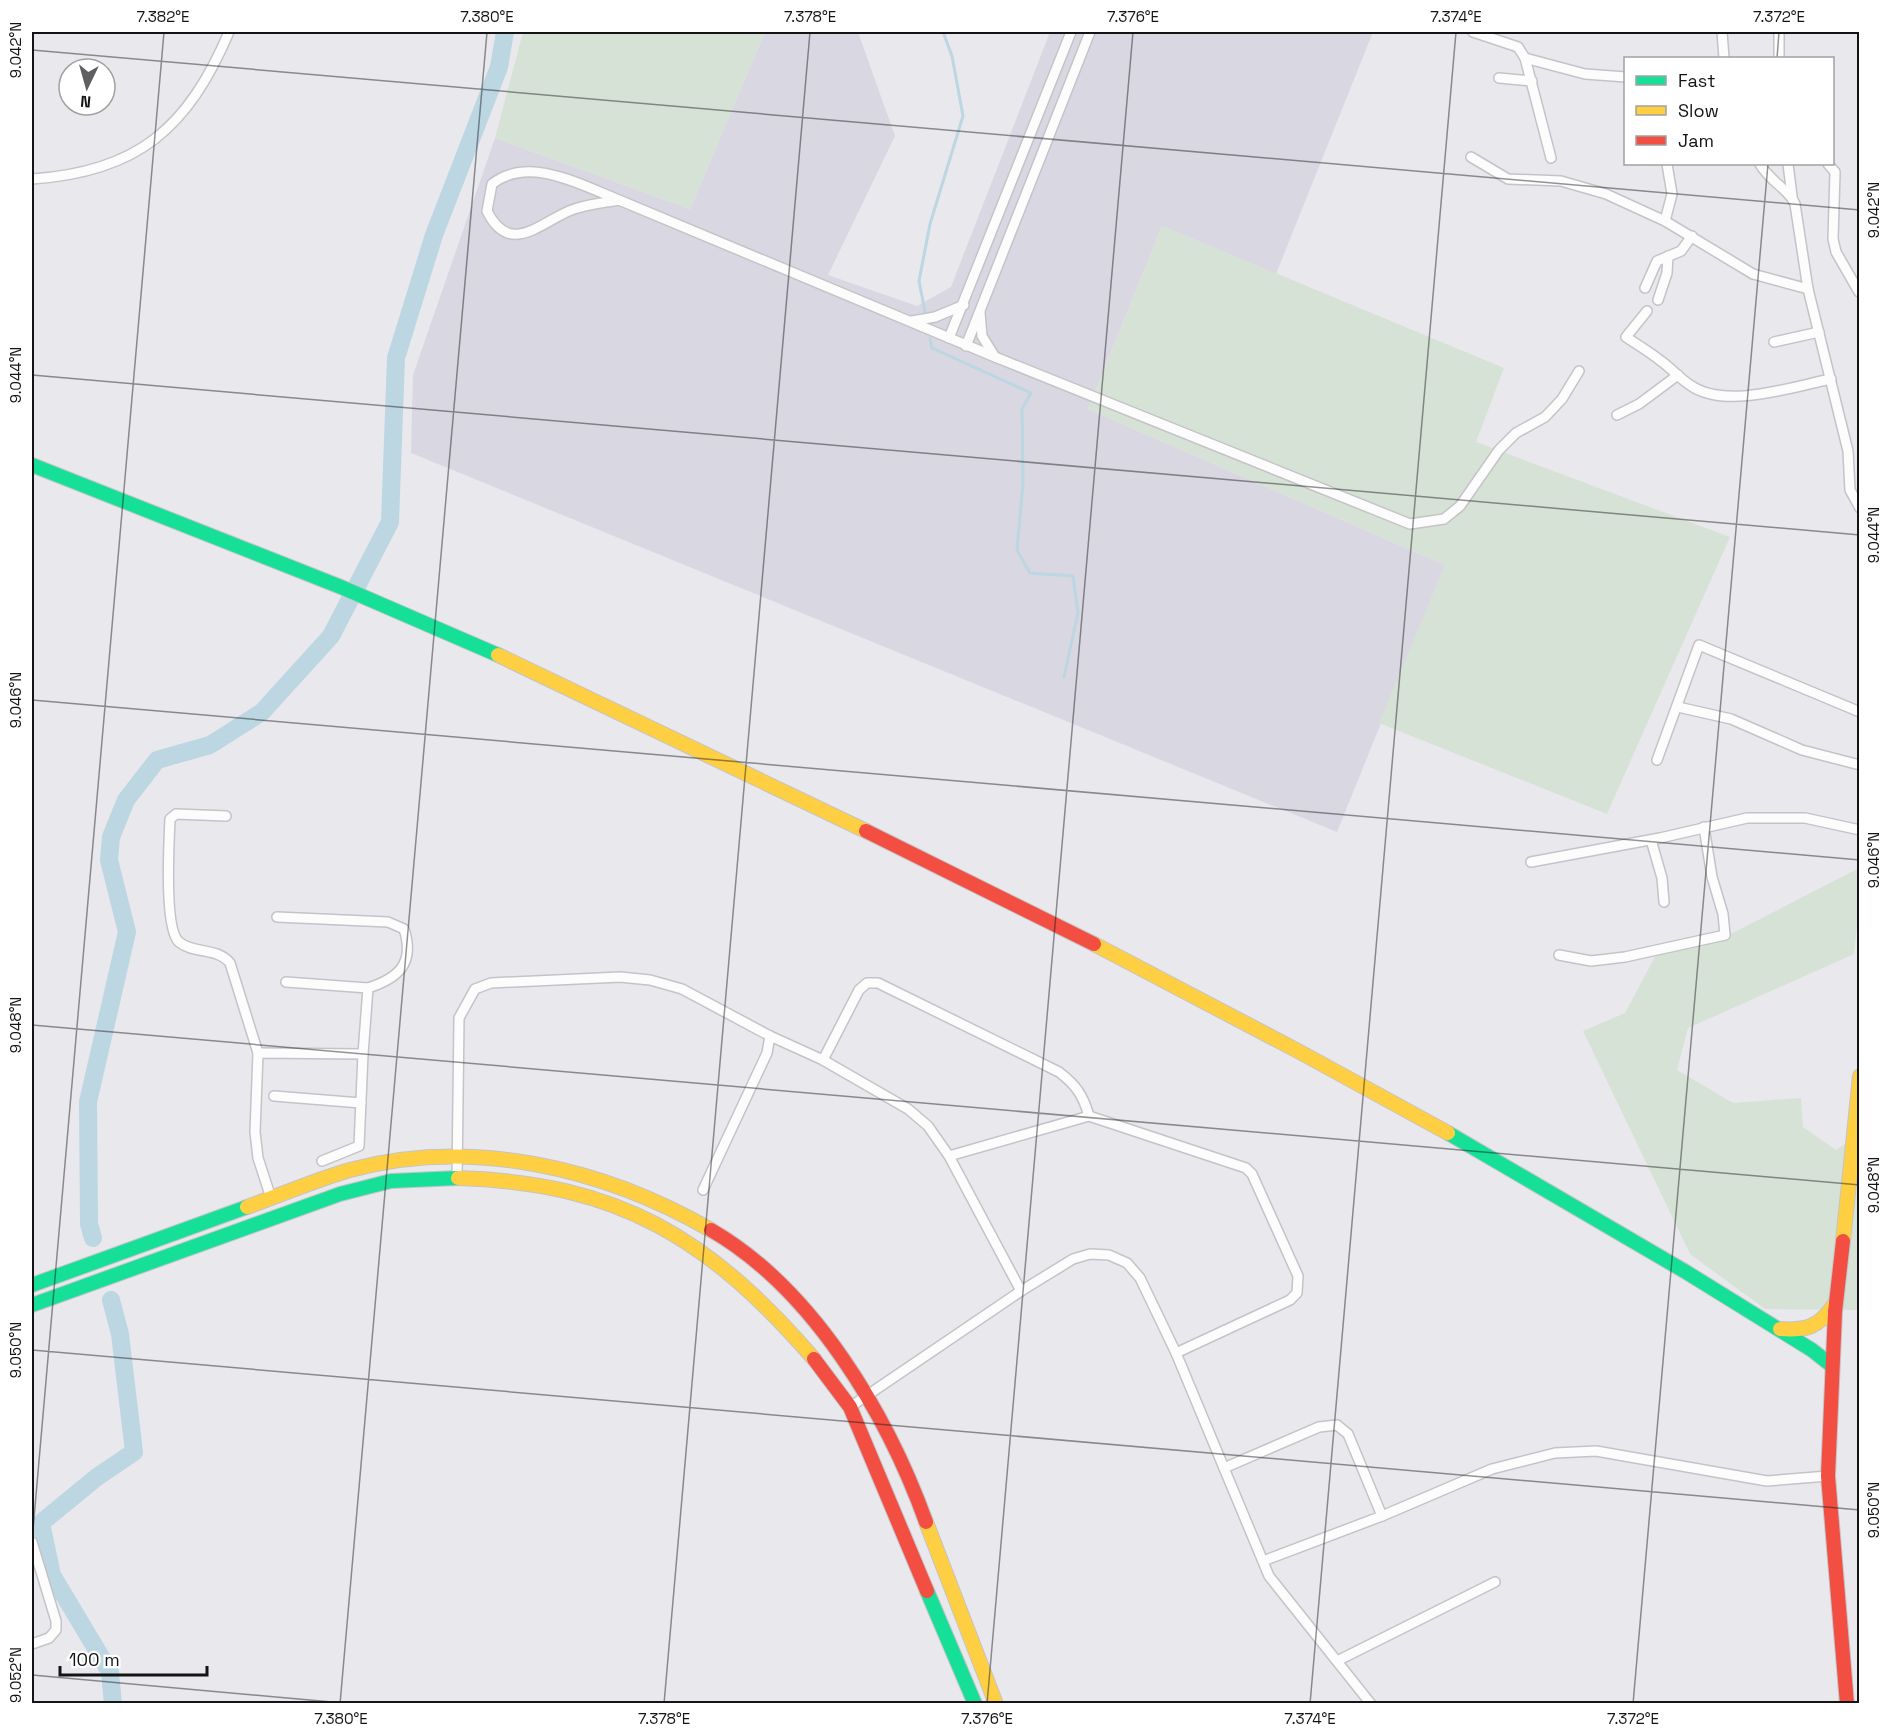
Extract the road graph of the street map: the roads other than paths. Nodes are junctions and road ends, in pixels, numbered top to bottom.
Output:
1 (229, 32) edge
2 (1071, 32) edge
3 (1090, 32) edge
4 (1473, 32) edge
5 (1722, 32) edge
6 (1779, 32) edge
7 (1724, 57) edge
8 (1779, 57) edge
9 (1525, 58) junction
10 (1624, 77) edge
11 (1499, 78) dead end
12 (1532, 81) junction
13 (1471, 158) dead end
14 (1551, 158) dead end
15 (1667, 165) edge
16 (1761, 165) edge
17 (1788, 165) edge
18 (1829, 165) edge
19 (32, 179) edge
20 (1792, 196) junction
21 (619, 200) junction
22 (1665, 220) junction
23 (1692, 236) junction
24 (1668, 256) junction
25 (1645, 288) dead end
26 (1809, 289) junction
27 (1859, 292) edge
28 (1658, 300) dead end
29 (964, 305) junction
30 (980, 311) junction
31 (1647, 311) dead end
32 (909, 321) junction
33 (1819, 332) junction
34 (949, 338) junction
35 (1774, 342) dead end
36 (966, 345) junction
37 (995, 357) junction
38 (1579, 371) dead end
39 (1678, 375) junction
40 (1831, 379) junction
41 (1617, 415) dead end
42 (32, 465) edge
43 (1860, 508) edge
44 (1678, 707) junction
45 (1860, 712) edge
46 (1657, 760) dead end
47 (1860, 765) edge
48 (226, 816) dead end
49 (1704, 827) junction
50 (1860, 830) edge
51 (1651, 840) junction
52 (1531, 862) dead end
53 (1664, 902) dead end
54 (277, 917) dead end
55 (1559, 955) dead end
56 (286, 982) dead end
57 (368, 988) junction
58 (770, 1036) junction
59 (258, 1053) junction
60 (363, 1054) junction
61 (823, 1060) junction
62 (1860, 1076) edge
63 (274, 1096) dead end
64 (361, 1103) junction
65 (1089, 1116) junction
66 (949, 1156) junction
67 (457, 1158) junction
68 (322, 1161) dead end
69 (456, 1178) junction
70 (703, 1190) dead end
71 (271, 1198) junction
72 (32, 1285) edge
73 (1021, 1291) junction
74 (1836, 1302) junction
75 (32, 1305) edge
76 (1778, 1329) junction
77 (1176, 1353) junction
78 (1831, 1365) junction
79 (867, 1397) junction
80 (850, 1407) junction
81 (1224, 1468) junction
82 (1828, 1476) junction
83 (1382, 1516) junction
84 (32, 1542) edge
85 (1263, 1561) junction
86 (1495, 1582) dead end
87 (32, 1644) edge
88 (1337, 1661) junction
89 (975, 1704) edge
90 (996, 1704) edge
91 (1371, 1704) edge
92 (1847, 1704) edge

1 - 19 street
2 - 29 street
3 - 30 street
4 - 9 street
5 - 7 street
6 - 8 street
9 - 10 street
9 - 12 street
11 - 12 street
12 - 14 street
13 - 22 street
15 - 22 street
16 - 20 street
17 - 20 street
18 - 27 street
20 - 26 street
21 - 21 street
21 - 32 street
22 - 23 street
23 - 24 street
23 - 26 street
24 - 25 street
24 - 28 street
26 - 33 street
29 - 32 street
29 - 34 street
30 - 36 street
30 - 37 street
31 - 39 street
32 - 34 street
33 - 35 street
33 - 40 street
34 - 36 street
36 - 37 street
37 - 38 street
39 - 40 street
39 - 41 street
40 - 43 street
42 - 76 street
44 - 45 street
44 - 46 street
44 - 47 street
48 - 59 street
49 - 50 street
49 - 51 street
49 - 55 street
51 - 52 street
51 - 53 street
54 - 57 street
56 - 57 street
57 - 60 street
58 - 61 street
58 - 67 street
58 - 70 street
59 - 60 street
59 - 71 street
60 - 64 street
61 - 65 street
61 - 66 street
62 - 74 street
63 - 64 street
64 - 68 street
65 - 66 street
65 - 77 street
66 - 73 street
67 - 69 street
67 - 71 street
67 - 79 street
69 - 75 street
69 - 80 street
71 - 72 street
73 - 77 street
73 - 79 street
74 - 76 street
74 - 78 street
76 - 78 street
77 - 81 street
78 - 82 street
79 - 80 street
79 - 90 street
80 - 89 street
81 - 83 street
81 - 85 street
82 - 83 street
82 - 92 street
83 - 85 street
84 - 87 street
85 - 88 street
86 - 88 street
88 - 91 street

